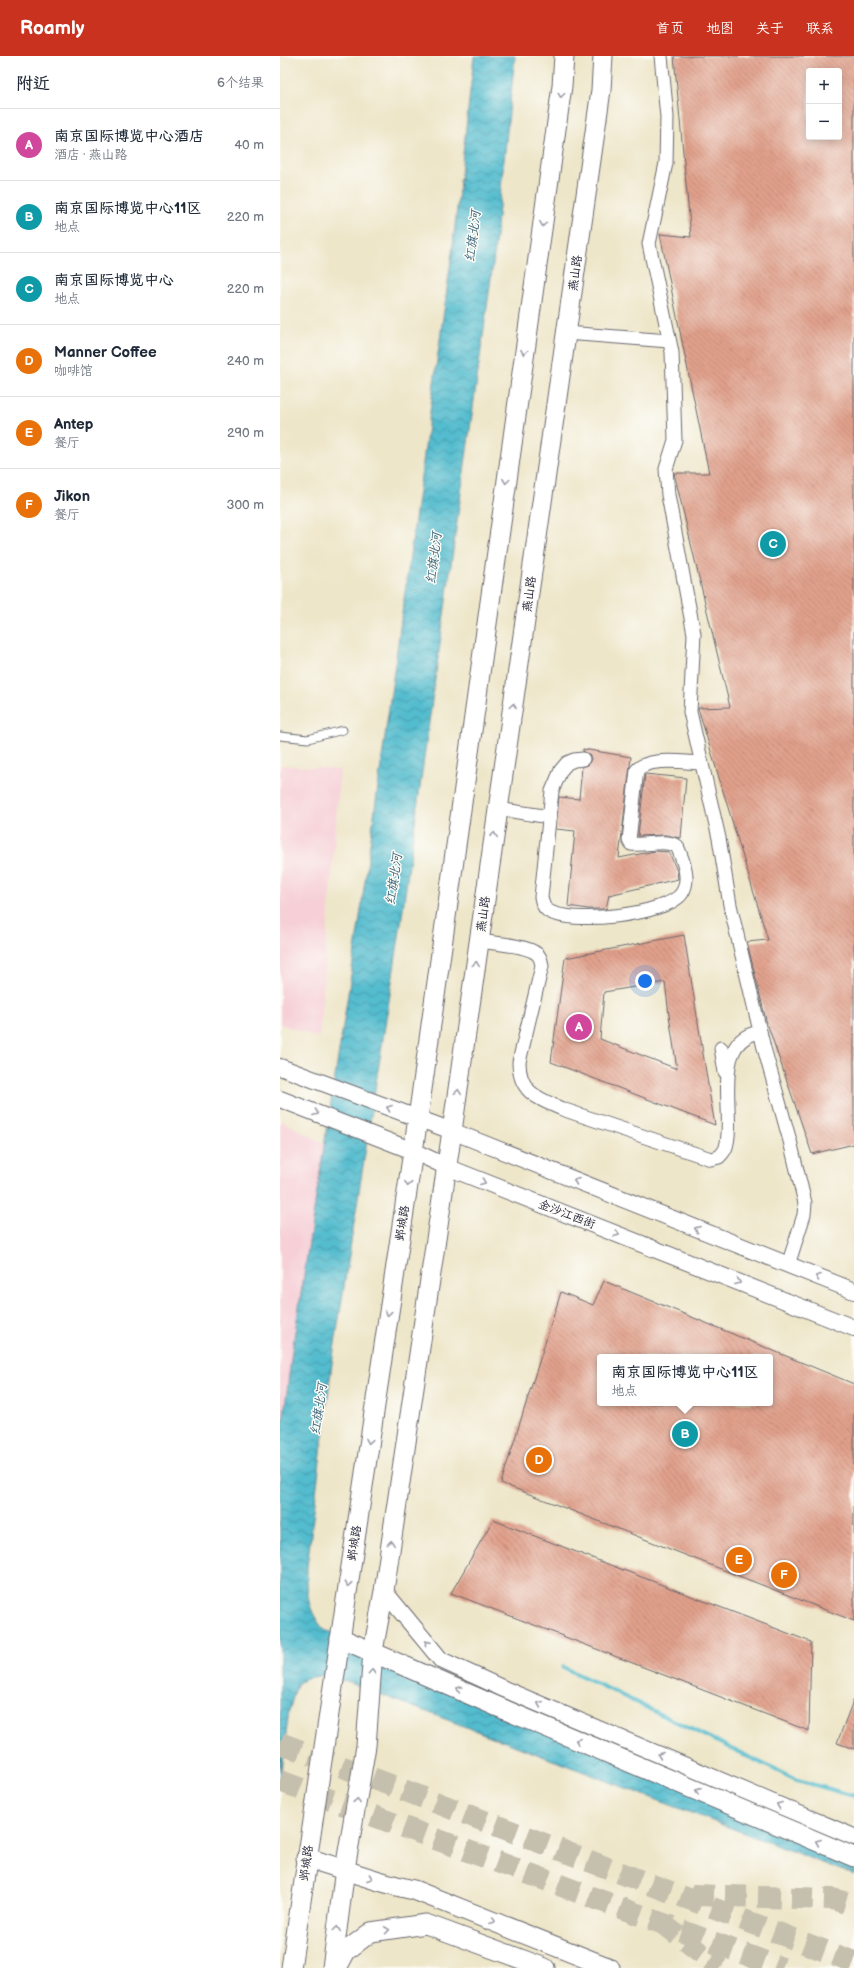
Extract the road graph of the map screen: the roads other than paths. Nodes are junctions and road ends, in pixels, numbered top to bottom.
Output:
1 (564, 56) edge
2 (603, 56) edge
3 (661, 56) edge
4 (566, 333) junction
5 (669, 341) junction
6 (344, 730) dead end
7 (280, 736) edge
8 (583, 760) dead end
9 (701, 763) junction
10 (498, 809) junction
11 (550, 817) junction
12 (479, 941) junction
13 (760, 1032) junction
14 (721, 1048) dead end
15 (280, 1067) edge
16 (727, 1081) junction
17 (280, 1099) edge
18 (418, 1118) junction
19 (452, 1131) junction
20 (413, 1151) junction
21 (447, 1167) junction
22 (788, 1265) junction
23 (854, 1291) edge
24 (854, 1328) edge
25 (384, 1591) junction
26 (340, 1638) junction
27 (373, 1651) junction
28 (854, 1836) edge
29 (854, 1857) edge
30 (306, 1858) junction
31 (345, 1869) junction
32 (291, 1968) edge
33 (332, 1968) edge
34 (337, 1968) edge
35 (545, 1968) edge
36 (610, 1968) edge

1 -> 18 main road
2 - 4 main road, 燕山路
3 - 5 street
4 - 5 street
10 -> 4 main road, 燕山路
5 - 9 street
6 - 7 lane
8 - 11 street
9 - 11 street
9 - 13 street
10 - 11 street
12 -> 10 main road, 燕山路
12 - 16 street
19 -> 12 main road, 燕山路
13 - 16 street
13 - 22 street
14 - 16 street
18 -> 15 street
17 -> 20 street, 金沙江西街
18 - 19 street
18 - 20 main road, 邺城路
19 - 21 main road
22 -> 19 street
20 - 21 street, 金沙江西街
20 -> 26 main road, 邺城路
21 -> 24 street, 金沙江西街
25 -> 21 main road
23 -> 22 street
25 - 27 main road
28 -> 25 street
26 - 27 main road
26 - 30 main road, 邺城路
29 -> 27 main road
31 -> 27 main road
30 - 31 main road
30 - 32 main road, 邺城路
33 -> 31 main road
31 -> 36 main road
34 -> 35 main road

